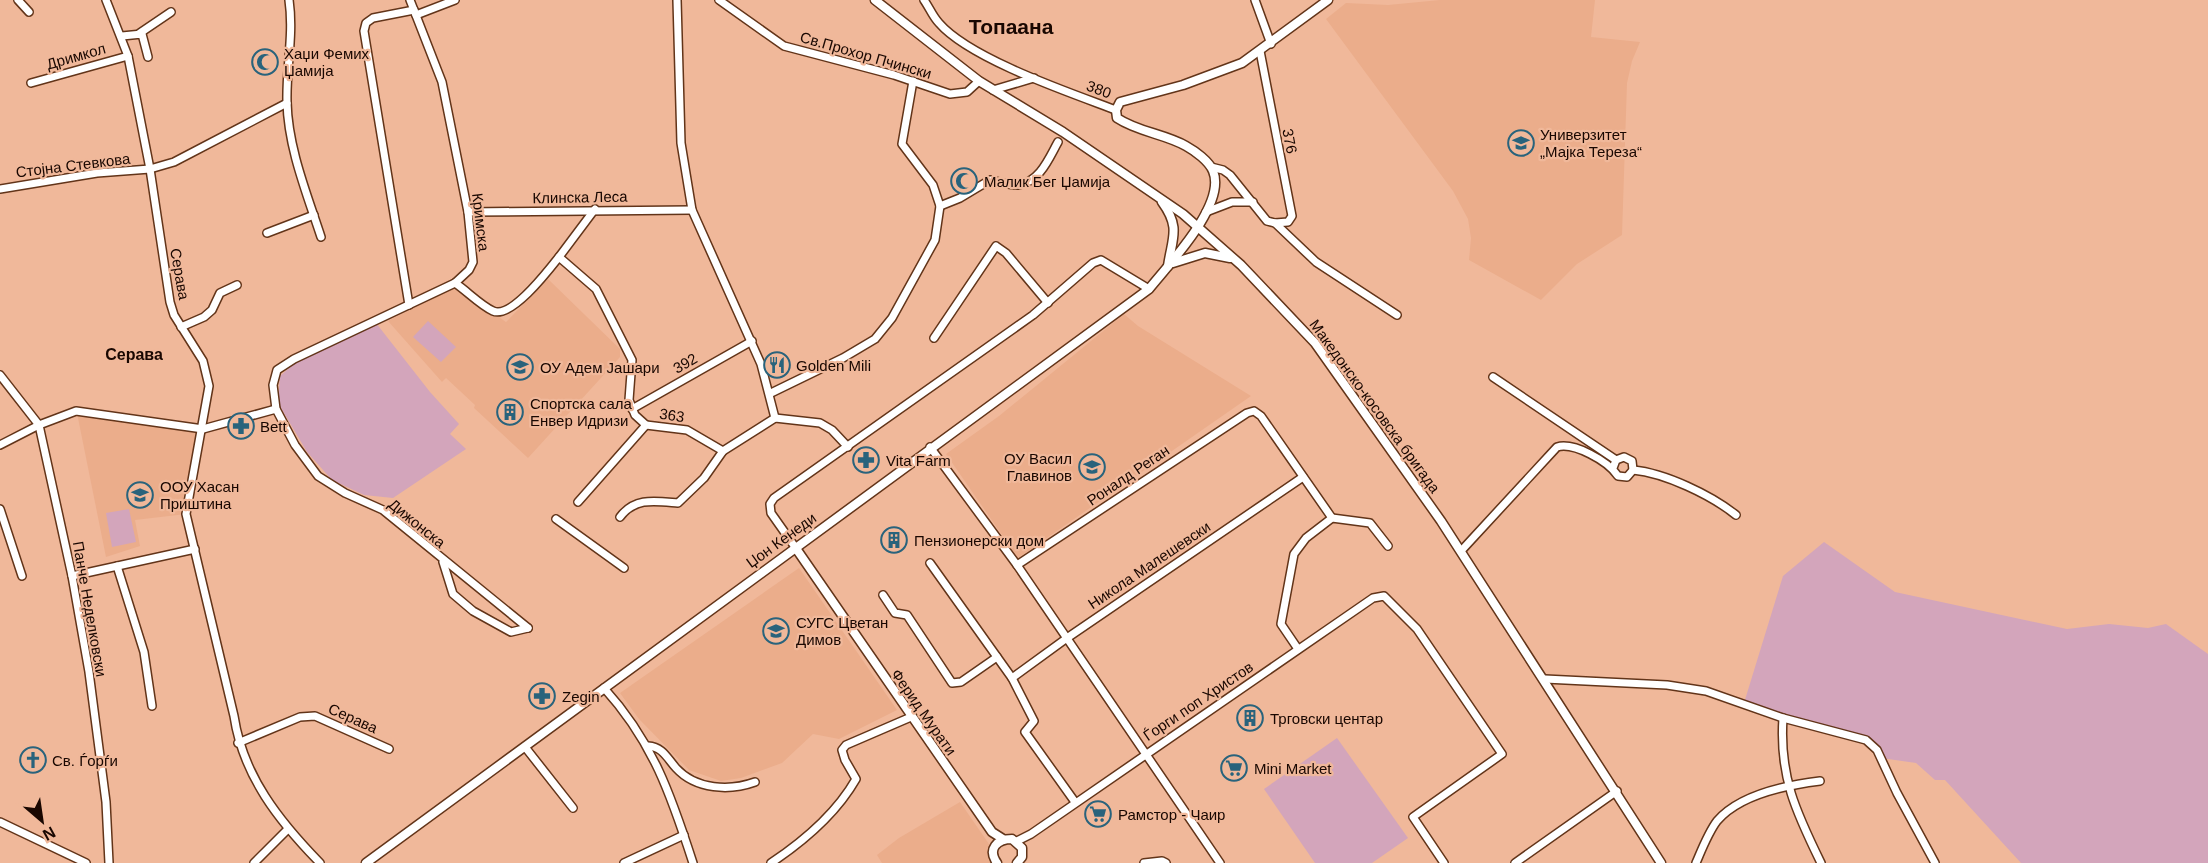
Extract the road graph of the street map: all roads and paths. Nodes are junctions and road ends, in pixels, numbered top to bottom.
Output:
1 (18, 0) edge
2 (106, 0) edge
3 (289, 0) edge
4 (410, 0) edge
5 (455, 0) edge
6 (677, 0) edge
7 (719, 0) edge
8 (875, 0) edge
9 (924, 0) edge
10 (1255, 0) edge
11 (1328, 0) edge
12 (29, 12) dead end
13 (171, 12) dead end
14 (415, 13) junction
15 (140, 33) junction
16 (122, 36) junction
17 (1271, 44) junction
18 (1260, 51) junction
19 (128, 56) junction
20 (148, 57) dead end
21 (1035, 78) junction
22 (913, 81) junction
23 (979, 81) junction
24 (31, 84) dead end
25 (993, 90) junction
26 (287, 103) junction
27 (1116, 110) junction
28 (1058, 142) dead end
29 (1211, 167) junction
30 (150, 169) junction
31 (0, 189) edge
32 (1155, 193) junction
33 (1253, 202) junction
34 (940, 206) junction
35 (596, 209) junction
36 (692, 210) junction
37 (468, 212) junction
38 (1206, 212) junction
39 (314, 215) junction
40 (1275, 224) junction
41 (1197, 226) junction
42 (267, 233) dead end
43 (321, 237) dead end
44 (559, 257) junction
45 (1236, 261) junction
46 (1168, 266) junction
47 (455, 283) junction
48 (237, 285) dead end
49 (1149, 289) junction
50 (1048, 303) junction
51 (409, 305) junction
52 (1397, 315) dead end
53 (181, 327) junction
54 (934, 338) dead end
55 (752, 341) junction
56 (0, 375) edge
57 (1493, 377) dead end
58 (771, 393) junction
59 (276, 409) junction
60 (632, 409) junction
61 (775, 418) junction
62 (39, 425) junction
63 (646, 425) junction
64 (203, 429) junction
65 (0, 445) edge
66 (848, 447) junction
67 (930, 447) junction
68 (723, 451) junction
69 (1616, 460) junction
70 (1613, 468) junction
71 (1633, 470) junction
72 (1303, 477) junction
73 (578, 502) dead end
74 (0, 509) edge
75 (1736, 515) dead end
76 (620, 517) dead end
77 (1332, 518) junction
78 (556, 519) dead end
79 (1389, 546) dead end
80 (795, 547) junction
81 (195, 549) junction
82 (1461, 551) junction
83 (442, 561) junction
84 (930, 563) dead end
85 (1017, 565) junction
86 (117, 566) junction
87 (624, 568) dead end
88 (22, 576) dead end
89 (72, 576) junction
90 (883, 595) dead end
91 (1067, 638) junction
92 (1299, 649) junction
93 (997, 657) junction
94 (1012, 678) junction
95 (1545, 679) junction
96 (604, 688) junction
97 (152, 706) dead end
98 (911, 717) junction
99 (1783, 718) junction
100 (238, 743) junction
101 (648, 746) junction
102 (525, 747) junction
103 (389, 749) dead end
104 (1146, 754) junction
105 (1820, 781) dead end
106 (755, 782) dead end
107 (1787, 785) junction
108 (1617, 791) junction
109 (1075, 802) junction
110 (573, 808) dead end
111 (0, 822) edge
112 (287, 830) junction
113 (992, 832) junction
114 (684, 835) junction
115 (1003, 839) junction
116 (994, 845) junction
117 (1019, 845) junction
118 (1019, 862) edge
119 (86, 863) edge
120 (109, 863) edge
121 (254, 863) edge
122 (320, 863) edge
123 (366, 863) edge
124 (624, 863) edge
125 (693, 863) edge
126 (771, 863) edge
127 (997, 863) edge
128 (1144, 863) edge
129 (1166, 863) edge
130 (1220, 863) edge
131 (1443, 863) edge
132 (1515, 863) edge
133 (1661, 863) edge
134 (1696, 863) edge
135 (1821, 863) edge
136 (1935, 863) edge

1 - 12 street
2 - 16 street, Серава
3 - 26 street
4 - 14 street, Кримска
5 - 14 street
6 - 36 street
7 - 22 street, Св.Прохор Пчински
8 - 23 street, Македонско-косовска бригада
9 - 21 street, 380
10 - 17 street
11 - 17 street
13 - 15 street
14 - 37 street, Кримска
14 - 51 street
15 - 16 street
15 - 20 street
16 - 19 street, Серава
17 - 18 street
18 - 27 street
18 - 40 street, 376
19 - 24 street, Дримкол
19 - 30 street, Серава
21 - 25 street
21 - 27 street, 380
22 - 23 street, Св.Прохор Пчински
22 - 34 street
23 - 25 street, Македонско-косовска бригада
25 - 32 street, Македонско-косовска бригада
26 - 30 street, Стојна Стевкова
26 - 39 street
27 - 29 street, 380
28 - 34 street
29 - 33 street
29 - 38 street
30 - 31 street, Стојна Стевкова
30 - 53 street, Серава
32 - 41 street, Македонско-косовска бригада
32 - 46 street
33 - 38 street
33 - 40 street
34 - 58 street
35 - 36 street, Клинска Леса
35 - 37 street, Клинска Леса
35 - 44 street
36 - 55 street
37 - 47 street, Кримска
38 - 41 street
39 - 42 street
39 - 43 street
40 - 52 street
41 - 45 street, Македонско-косовска бригада
41 - 46 street, Џон Кенеди
44 - 47 street
44 - 60 street
45 - 46 street
45 - 82 street, Македонско-косовска бригада
46 - 49 street, Џон Кенеди
47 - 51 street, Кримска
48 - 53 street
49 - 50 street
49 - 67 street, Џон Кенеди
50 - 54 street
50 - 66 street
51 - 59 street, Кримска
53 - 64 street, Серава
55 - 58 street
55 - 60 street, 392
56 - 62 street, Панче Неделковски
57 - 69 street
58 - 61 street
59 - 64 street
59 - 83 street, Дижонска
60 - 63 street
61 - 66 street
61 - 68 street
62 - 64 street
62 - 65 street
62 - 89 street, Панче Неделковски
63 - 68 street, 363
63 - 73 street
64 - 81 street, Серава
66 - 80 street
67 - 80 street, Џон Кенеди
67 - 85 street
68 - 76 street
69 - 70 street
69 - 71 street
70 - 71 street
70 - 82 street
71 - 75 street
72 - 77 street
72 - 85 street, Роналд Реган
72 - 91 street, Никола Малешевски
74 - 88 street
77 - 79 street
77 - 92 street
78 - 87 street
80 - 96 street, Џон Кенеди
80 - 98 street, Ферид Мурати
81 - 86 street
81 - 100 street, Серава
82 - 95 street, Македонско-косовска бригада
83 - 83 street, Дижонска
84 - 93 street
85 - 91 street
86 - 89 street
86 - 97 street
89 - 120 street, Панче Неделковски
90 - 93 street
91 - 94 street, Никола Малешевски
91 - 104 street
92 - 104 street, Ѓорги поп Христов
92 - 131 street, Ѓорги поп Христов
93 - 94 street
94 - 109 street
95 - 99 street
95 - 108 street, Македонско-косовска бригада
96 - 101 street
96 - 102 street, Џон Кенеди
98 - 113 street, Ферид Мурати
98 - 126 street
99 - 107 street
99 - 136 street
100 - 103 street, Серава
100 - 112 street, Серава
101 - 106 street
101 - 114 street
102 - 110 street
102 - 123 street, Џон Кенеди
104 - 109 street, Ѓорги поп Христов
104 - 130 street
105 - 107 street
107 - 134 street
107 - 135 street
108 - 132 street
108 - 133 street, Македонско-косовска бригада
109 - 117 street, Ѓорги поп Христов
111 - 119 street
112 - 121 street
112 - 122 street, Серава
113 - 115 street, Ферид Мурати
113 - 116 street, Ферид Мурати
114 - 124 street
114 - 125 street
115 - 116 street
115 - 117 street
116 - 127 street, Ферид Мурати
117 - 118 street
128 - 129 street

